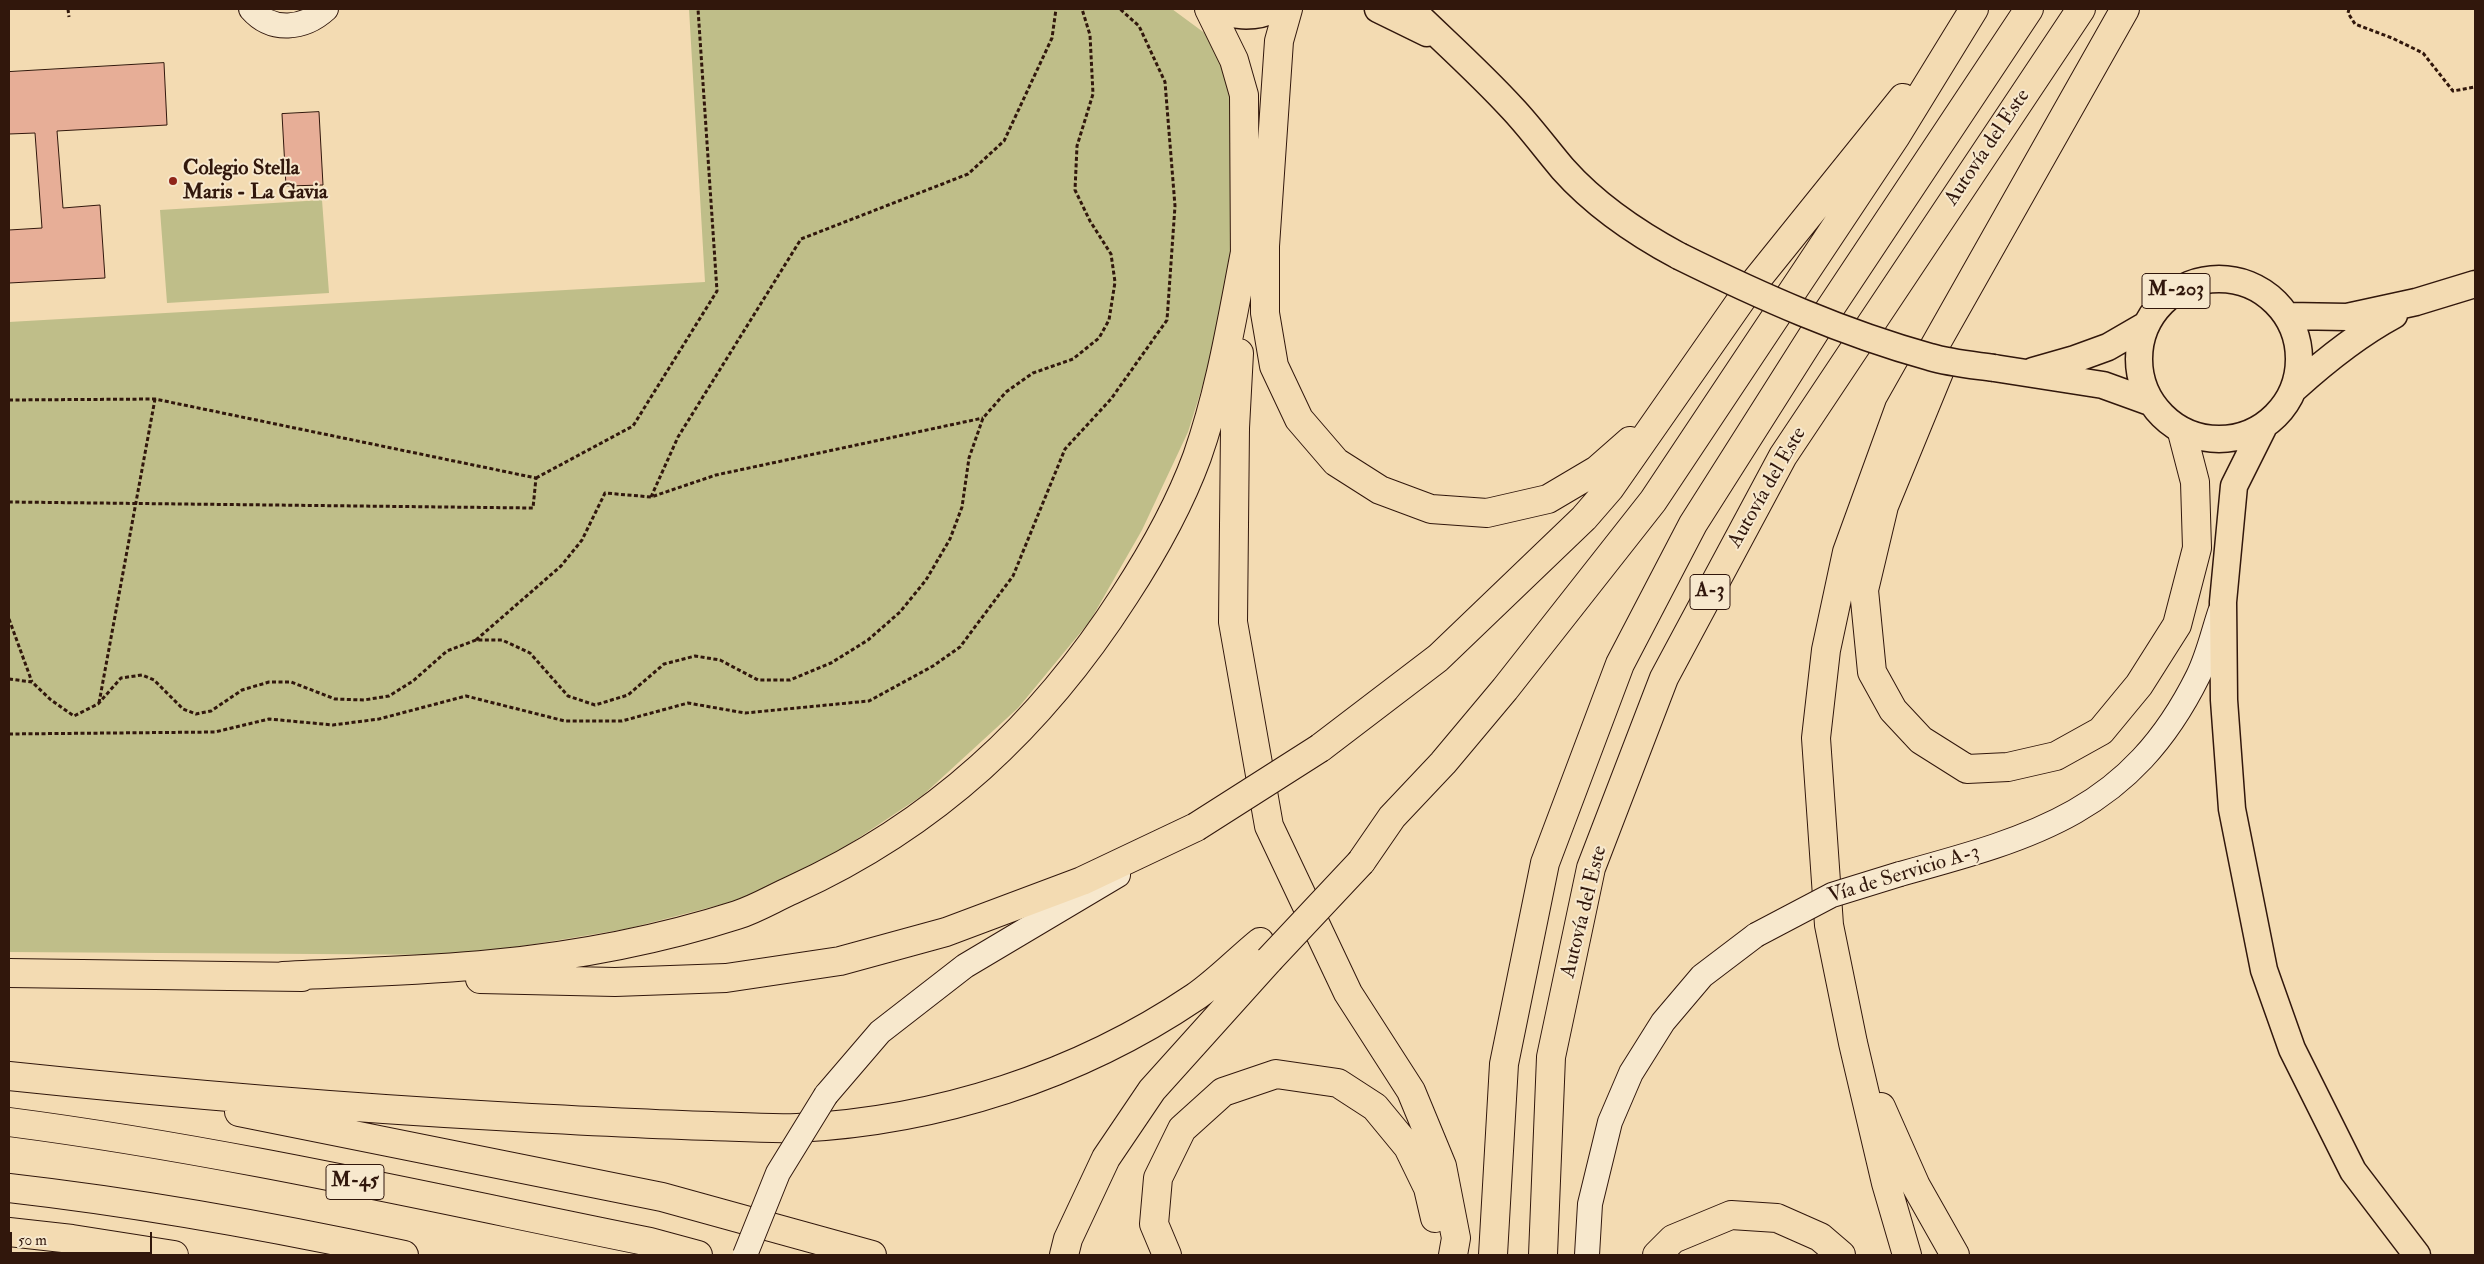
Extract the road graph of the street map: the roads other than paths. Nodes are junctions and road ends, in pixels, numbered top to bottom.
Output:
1 (251, 9) edge
2 (326, 9) edge
3 (1209, 9) edge
4 (1275, 9) edge
5 (1288, 9) edge
6 (1378, 9) edge
7 (1411, 9) edge
8 (2029, 9) edge
9 (2081, 9) edge
10 (2125, 9) edge
11 (1969, 16) edge
12 (1443, 42) junction
13 (1998, 230) junction
14 (1246, 247) junction
15 (2475, 284) edge
16 (2416, 302) junction
17 (2288, 316) junction
18 (2146, 325) junction
19 (2027, 372) junction
20 (2295, 388) junction
21 (2150, 402) junction
22 (1663, 411) junction
23 (2263, 428) junction
24 (2182, 432) junction
25 (2224, 602) junction
26 (1196, 827) junction
27 (1264, 951) junction
28 (9, 973) edge
29 (284, 976) junction
30 (1853, 1044) junction
31 (9, 1076) edge
32 (130, 1089) junction
33 (9, 1122) edge
34 (9, 1188) edge
35 (9, 1232) edge
36 (1066, 1247) edge
37 (9, 1249) edge
38 (60, 1255) edge
39 (174, 1255) edge
40 (404, 1255) edge
41 (698, 1255) edge
42 (745, 1255) edge
43 (872, 1255) edge
44 (1168, 1255) edge
45 (1444, 1255) edge
46 (1453, 1255) edge
47 (1493, 1255) edge
48 (1542, 1255) edge
49 (1587, 1255) edge
50 (1657, 1255) edge
51 (1841, 1255) edge
52 (1907, 1255) edge
53 (1955, 1255) edge
54 (2416, 1255) edge

1 - 2 main road
3 - 4 main road
3 - 14 highway
5 - 22 highway
6 - 12 main road
7 - 12 main road
8 - 47 highway, Autovía del Este / A-3
9 - 48 highway, Autovía del Este / A-3
10 - 13 highway
11 - 22 highway
11 - 27 highway
12 - 19 main road, bridge
13 - 24 highway
13 - 30 highway
14 - 29 highway
14 - 46 highway
15 - 16 main road, M-203
16 - 17 main road, M-203
16 - 20 main road, M-203
17 - 18 main road, M-203
17 - 20 main road, M-203
18 - 19 main road
18 - 21 main road, M-203
19 - 21 main road
20 - 23 main road, M-203
21 - 24 main road, M-203
22 - 26 highway, bridge
23 - 24 main road, M-203
23 - 25 main road
25 - 49 main road, Vía de Servicio A-3, bridge
25 - 54 main road
26 - 29 highway
26 - 42 main road, bridge
27 - 32 highway
27 - 36 highway
28 - 29 highway
30 - 52 highway
30 - 53 highway
31 - 32 highway
32 - 43 highway
33 - 41 highway, M-45
34 - 40 highway
35 - 39 highway
37 - 38 highway
44 - 45 highway
50 - 51 highway

